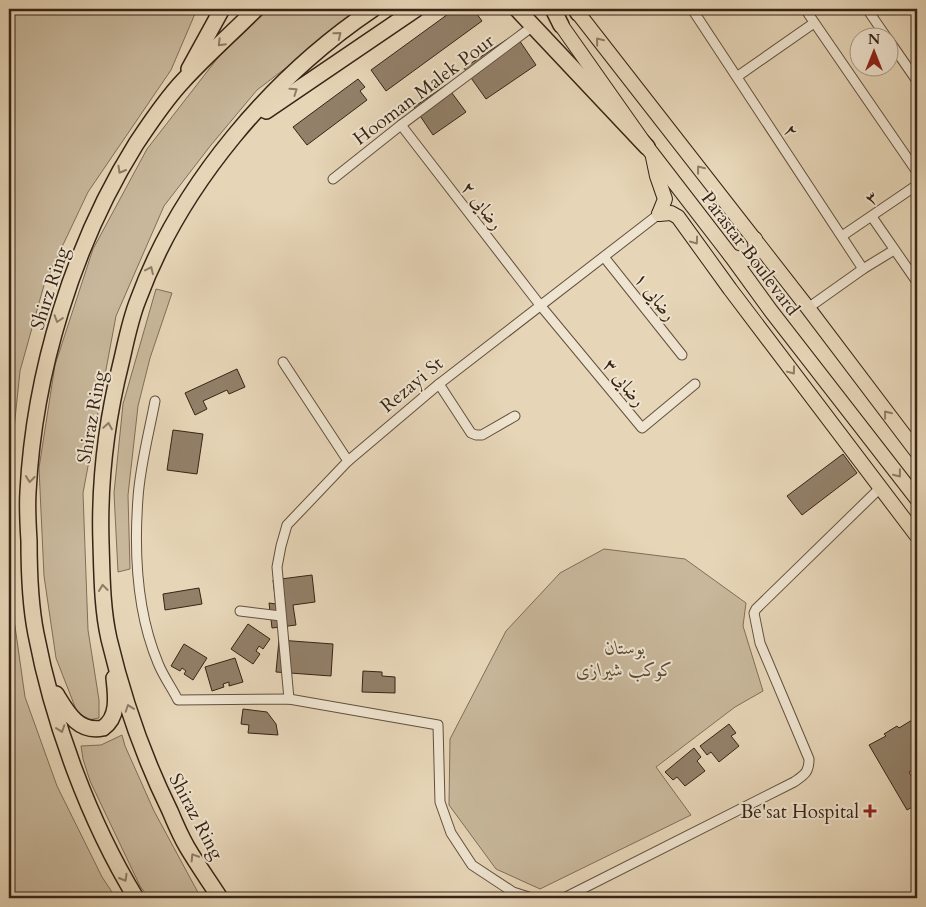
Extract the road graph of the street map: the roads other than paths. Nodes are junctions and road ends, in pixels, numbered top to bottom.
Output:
1 (222, 9) edge
2 (256, 9) edge
3 (373, 9) edge
4 (416, 9) edge
5 (517, 9) edge
6 (554, 9) edge
7 (692, 9) edge
8 (804, 9) edge
9 (868, 9) edge
10 (577, 10) edge
11 (814, 23) junction
12 (561, 25) joint
13 (533, 26) junction
14 (881, 28) edge
15 (898, 53) edge
16 (738, 76) junction
17 (917, 81) edge
18 (181, 83) junction
19 (401, 125) junction
20 (240, 130) junction
21 (650, 151) junction
22 (917, 172) edge
23 (333, 179) dead end
24 (917, 185) edge
25 (659, 214) junction
26 (872, 217) junction
27 (842, 236) junction
28 (755, 240) junction
29 (894, 250) junction
30 (604, 256) junction
31 (731, 256) junction
32 (772, 263) junction
33 (863, 269) junction
34 (750, 282) junction
35 (917, 282) edge
36 (540, 305) junction
37 (808, 308) junction
38 (682, 355) dead end
39 (282, 362) dead end
40 (439, 384) junction
41 (695, 384) dead end
42 (155, 401) dead end
43 (515, 416) dead end
44 (840, 433) junction
45 (869, 436) junction
46 (917, 452) edge
47 (348, 461) junction
48 (864, 468) junction
49 (880, 488) junction
50 (917, 499) edge
51 (917, 536) edge
52 (240, 611) dead end
53 (281, 616) junction
54 (109, 636) junction
55 (43, 665) junction
56 (289, 699) junction
57 (136, 898) edge
58 (220, 898) edge
59 (527, 898) edge
60 (564, 898) edge

1 - 18 highway
2 -> 18 highway, Shirz Ring
20 -> 3 highway, Shiraz Ring
20 -> 4 highway
5 - 13 highway
6 - 12 highway
7 - 16 street, ۲
8 - 11 street
9 - 14 street
28 -> 10 main road, Parastar Boulevard
11 - 16 street
11 - 22 street
12 - 21 main road, Parastar Boulevard
13 - 19 street, Hooman Malek Pour
13 - 21 highway
15 - 17 street
16 - 27 street, ۲
18 -> 55 highway, Shirz Ring
19 - 23 street, Hooman Malek Pour
19 - 36 street, رضایی ۲
54 -> 20 highway, Shiraz Ring
21 - 25 main road
21 - 31 main road, Parastar Boulevard
24 - 26 street, ۳
25 - 30 street, Rezayi St
25 -> 44 main road
26 - 27 street, ۳
26 - 29 street
27 - 33 street, ۲
28 - 31 main road
28 - 32 main road, Parastar Boulevard
29 - 33 street
29 - 35 street
30 - 36 street, Rezayi St
30 - 38 street, رضایی ۱
31 - 34 main road, Parastar Boulevard
32 - 34 main road
32 - 37 main road, Parastar Boulevard
33 - 37 street
34 - 45 main road, Parastar Boulevard
36 - 40 street, Rezayi St
36 - 41 street, رضایی ۳
46 -> 37 main road, Parastar Boulevard
39 - 47 street
40 - 43 street
40 - 47 street, Rezayi St
42 - 56 street
44 - 45 main road
44 - 48 main road
45 - 48 main road
45 -> 50 main road, Parastar Boulevard
47 - 53 street, Rezayi St
48 - 49 main road
49 - 51 main road
49 - 60 street
52 - 53 street
53 - 56 street, Rezayi St
54 - 55 highway
58 -> 54 highway, Shiraz Ring
55 -> 57 highway
56 - 59 street

